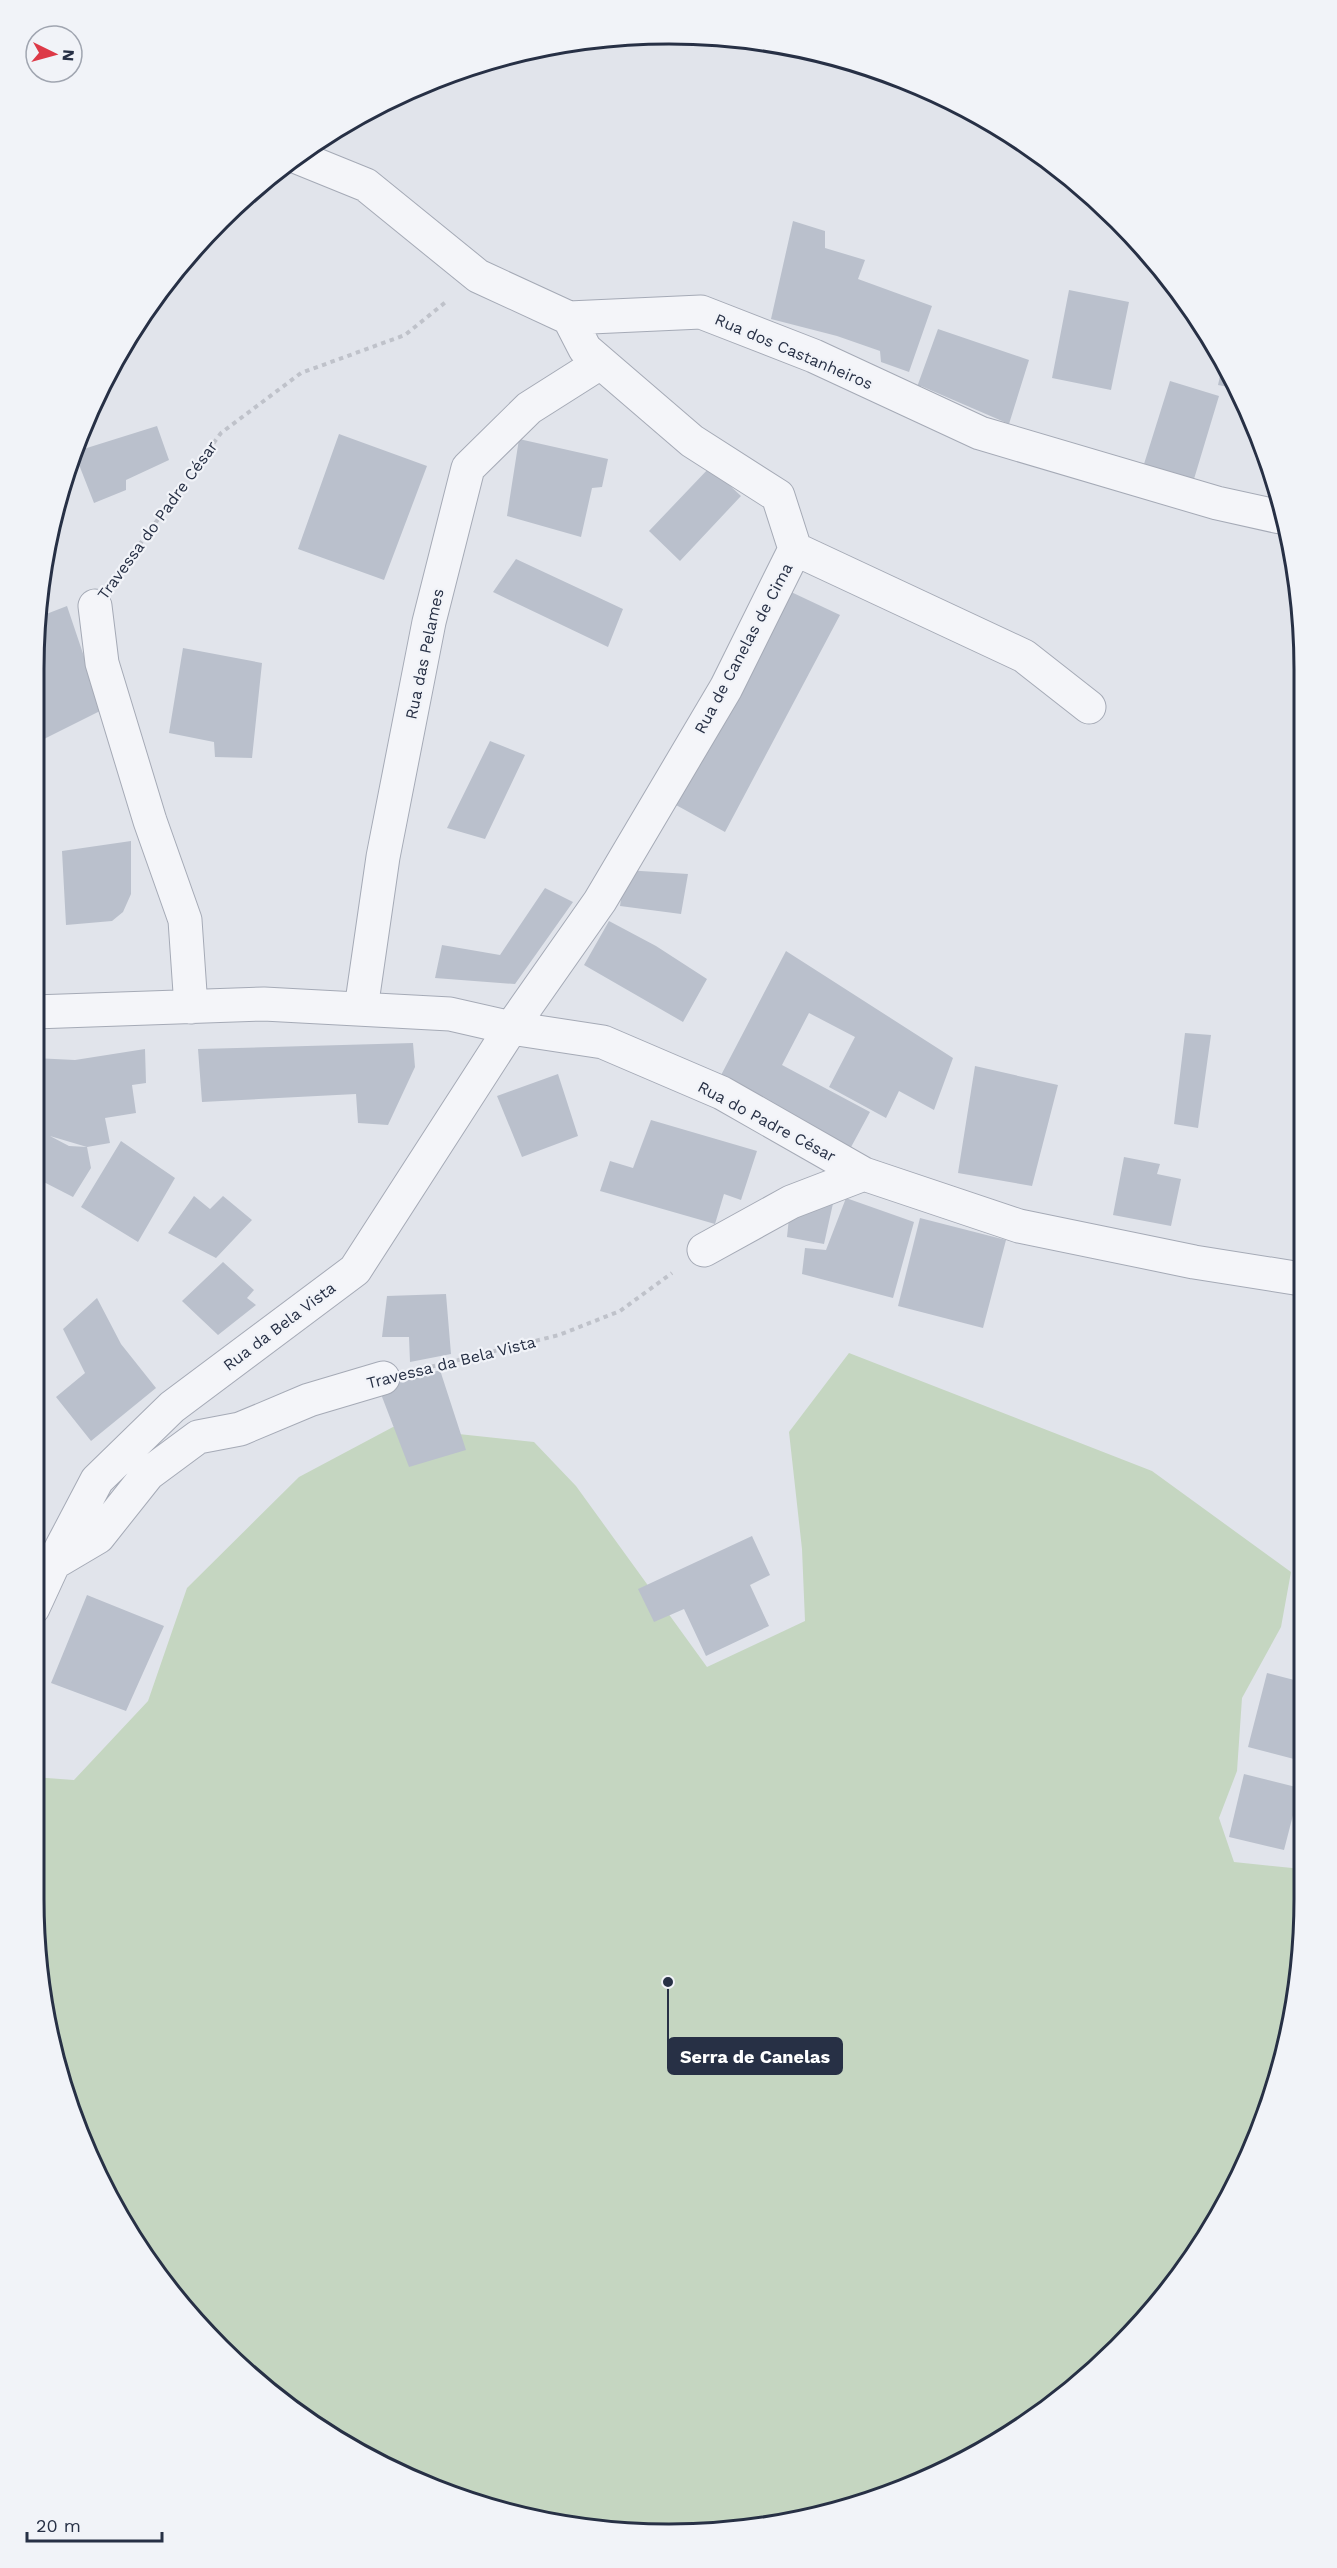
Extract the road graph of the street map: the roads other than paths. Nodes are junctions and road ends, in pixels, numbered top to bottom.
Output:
1 (305, 160) edge
2 (569, 318) junction
3 (600, 363) junction
4 (1274, 515) edge
5 (795, 549) junction
6 (95, 606) road end
7 (1089, 707) dead end
8 (191, 1006) junction
9 (361, 1009) junction
10 (44, 1012) edge
11 (511, 1028) junction
12 (864, 1174) junction
13 (704, 1250) road end
14 (1294, 1278) edge
15 (383, 1378) road end
16 (54, 1563) junction
17 (44, 1584) edge

1 - 2 street, Rua dos Castanheiros
2 - 3 street, Rua de Canelas de Cima
2 - 4 street, Rua dos Castanheiros
3 - 5 street, Rua de Canelas de Cima
3 - 9 street, Rua das Pelames
5 - 7 street
5 - 11 street, Rua de Canelas de Cima
6 - 8 street, Travessa do Padre César
8 - 9 street, Rua do Padre César
8 - 10 street, Rua do Padre César
9 - 11 street, Rua do Padre César
11 - 12 street, Rua do Padre César
11 - 16 street, Rua da Bela Vista
12 - 13 street
12 - 14 street, Rua do Padre César
15 - 16 street, Travessa da Bela Vista
16 - 17 street, Rua da Bela Vista

